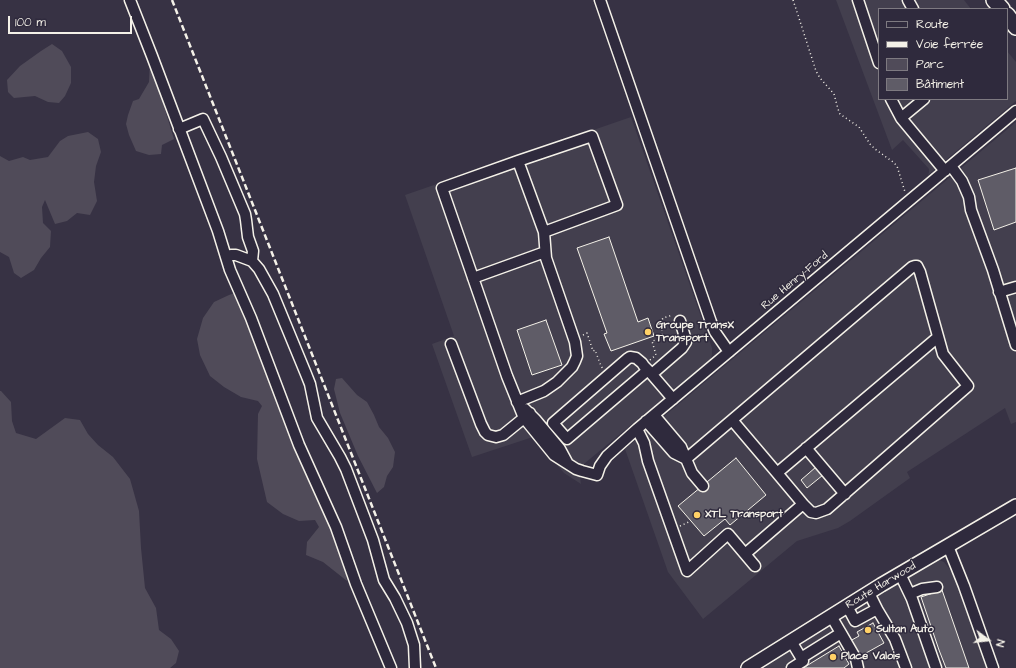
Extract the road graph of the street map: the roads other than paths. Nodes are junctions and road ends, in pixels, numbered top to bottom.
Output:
1 (130, 0) edge
2 (600, 0) edge
3 (858, 0) edge
4 (994, 0) edge
5 (1001, 8) edge
6 (1008, 17) edge
7 (1016, 26) edge
8 (878, 60) edge
9 (892, 100) edge
10 (923, 100) edge
11 (1016, 111) edge
12 (901, 118) junction
13 (179, 129) junction
14 (518, 161) junction
15 (948, 169) junction
16 (544, 232) junction
17 (545, 252) junction
18 (226, 257) junction
19 (252, 261) junction
20 (473, 278) junction
21 (1016, 287) edge
22 (1000, 292) junction
23 (678, 318) road end
24 (938, 337) junction
25 (452, 344) dead end
26 (1016, 345) edge
27 (729, 352) junction
28 (649, 369) junction
29 (673, 399) junction
30 (517, 402) junction
31 (527, 416) junction
32 (650, 418) junction
33 (732, 420) junction
34 (636, 429) junction
35 (806, 448) junction
36 (686, 460) junction
37 (776, 473) junction
38 (703, 486) dead end
39 (845, 494) junction
40 (803, 504) junction
41 (1016, 506) edge
42 (948, 546) junction
43 (745, 554) junction
44 (755, 566) dead end
45 (900, 574) junction
46 (937, 587) dead end
47 (868, 593) junction
48 (910, 594) junction
49 (847, 606) junction
50 (877, 609) junction
51 (832, 616) junction
52 (841, 633) junction
53 (791, 641) junction
54 (935, 654) edge
55 (801, 658) junction
56 (751, 667) edge
57 (391, 668) edge
58 (415, 668) edge
59 (792, 668) edge
60 (858, 668) edge
61 (906, 668) edge
62 (994, 668) edge

1 - 13 street
2 - 27 street
3 - 8 street
4 - 5 highway
6 - 7 highway
9 - 12 street
10 - 12 street
11 - 15 street, Rue Henry-Ford
12 - 15 street
13 - 18 street
13 - 19 street
14 - 16 street
14 - 16 street
14 - 20 street
15 - 22 street
15 - 27 street, Rue Henry-Ford
16 - 17 street
17 - 20 street
17 - 30 street
18 - 19 street
18 - 57 street
19 - 58 street
20 - 30 street
21 - 22 street
22 - 26 street
23 - 28 street
24 - 33 street
24 - 35 street
24 - 39 street
25 - 31 street
27 - 29 street, Rue Henry-Ford
28 - 28 street
28 - 29 street
29 - 32 street, Rue Henry-Ford
30 - 31 street
31 - 34 street, Rue Henry-Ford
32 - 34 street, Rue Henry-Ford
32 - 36 street
33 - 36 street
33 - 37 street
34 - 43 street
35 - 37 street
35 - 39 street
36 - 38 street
37 - 40 street
39 - 40 street
40 - 43 street
41 - 42 main road, Route Harwood
42 - 45 main road, Route Harwood
42 - 62 street
43 - 44 street
45 - 47 main road, Route Harwood
45 - 48 street
46 - 48 street
47 - 49 main road, Route Harwood
47 - 50 street
48 - 54 street
49 - 50 street
49 - 51 main road, Route Harwood
50 - 61 street
51 - 52 street
51 - 53 main road, Route Harwood
52 - 55 street
52 - 60 street
53 - 55 street
53 - 56 main road, Route Harwood
55 - 59 street

